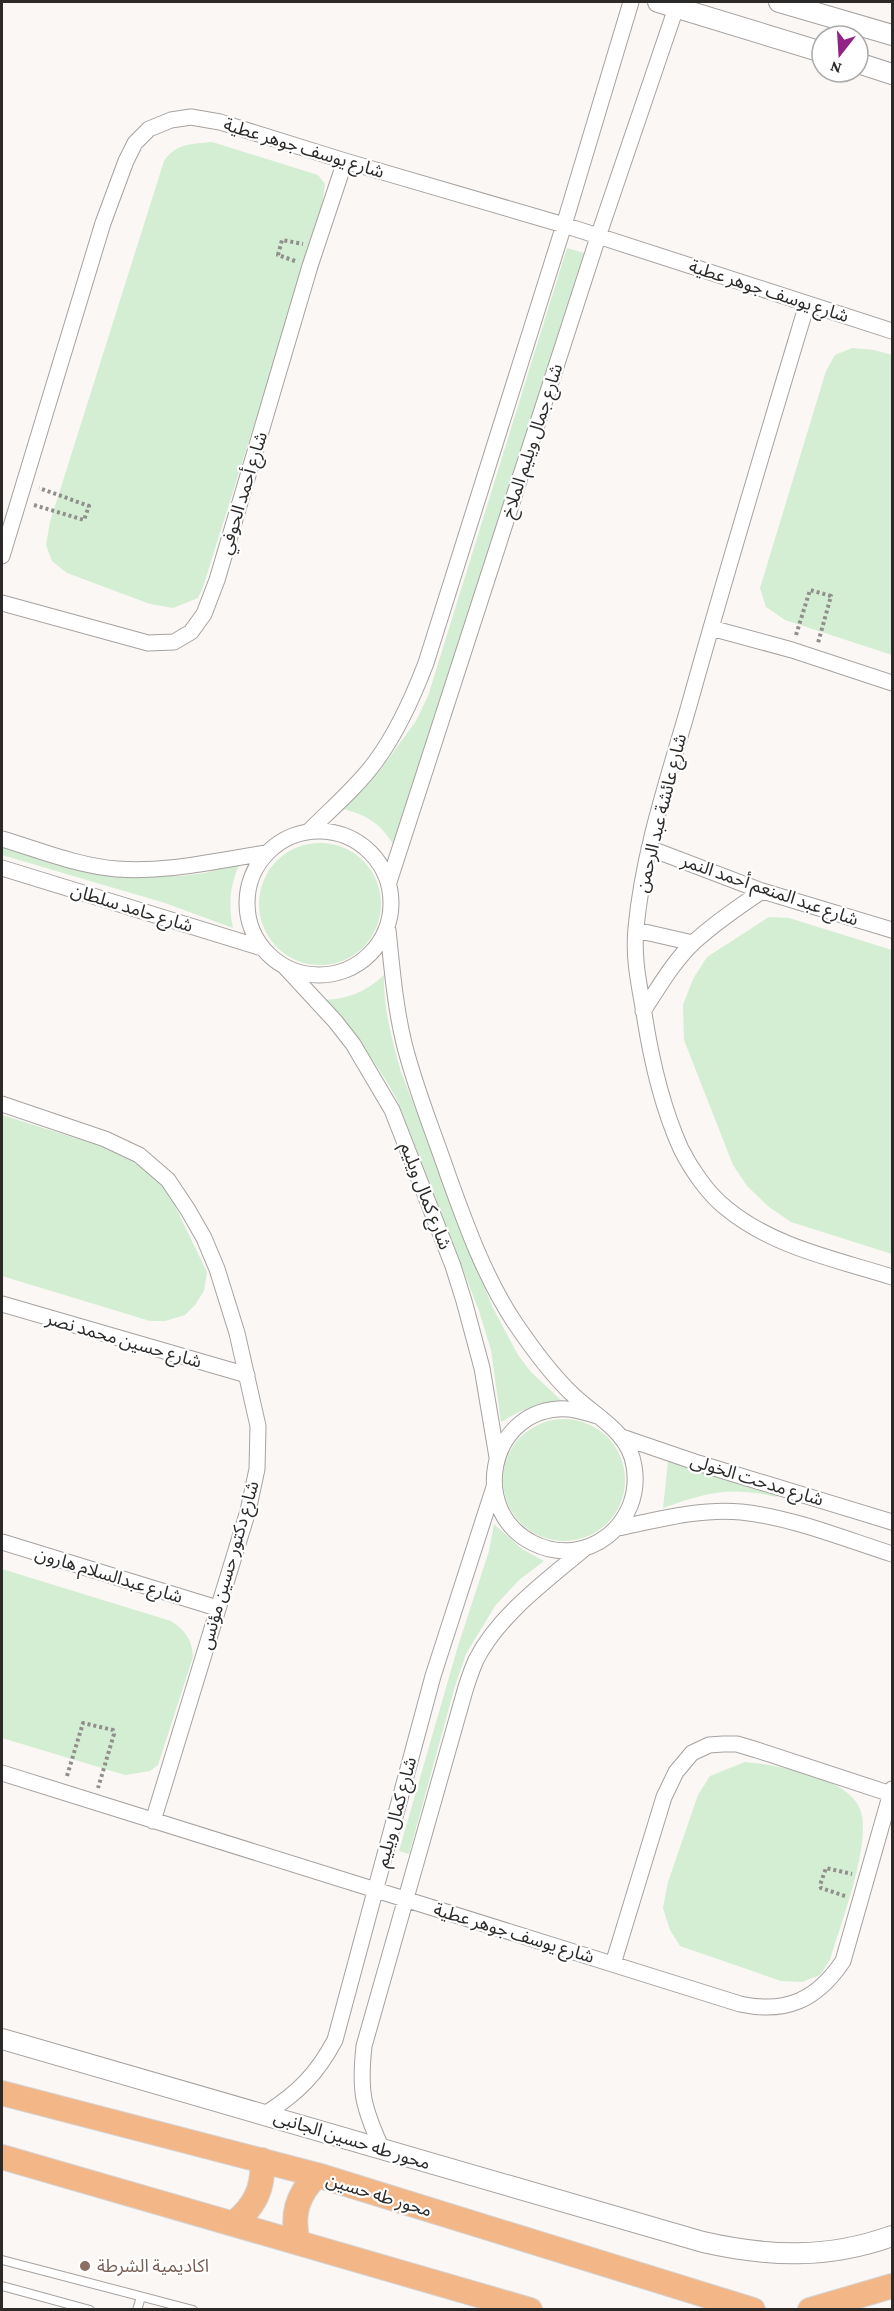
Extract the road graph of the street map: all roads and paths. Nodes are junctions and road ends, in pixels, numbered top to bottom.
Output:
1 (631, 2) edge
2 (779, 2) edge
3 (671, 4) edge
4 (892, 35) edge
5 (810, 48) edge
6 (870, 67) edge
7 (892, 74) edge
8 (345, 161) junction
9 (564, 225) junction
10 (598, 237) junction
11 (316, 249) junction
12 (310, 266) junction
13 (807, 304) junction
14 (892, 331) edge
15 (24, 483) junction
16 (19, 500) junction
17 (2, 556) edge
18 (2, 603) edge
19 (711, 628) junction
20 (792, 650) junction
21 (814, 657) junction
22 (892, 683) edge
23 (309, 831) junction
24 (2, 839) edge
25 (649, 848) junction
26 (267, 853) junction
27 (2, 868) edge
28 (389, 882) junction
29 (762, 891) junction
30 (388, 930) junction
31 (636, 930) junction
32 (892, 930) edge
33 (693, 944) junction
34 (262, 948) junction
35 (285, 967) junction
36 (643, 1011) junction
37 (2, 1104) edge
38 (892, 1277) edge
39 (2, 1304) edge
40 (247, 1375) junction
41 (597, 1416) junction
42 (622, 1437) junction
43 (497, 1457) junction
44 (494, 1487) junction
45 (892, 1522) edge
46 (618, 1528) junction
47 (2, 1542) edge
48 (584, 1549) junction
49 (892, 1554) edge
50 (217, 1608) junction
51 (2, 1773) edge
52 (63, 1792) junction
53 (892, 1792) edge
54 (94, 1801) junction
55 (153, 1821) junction
56 (866, 1877) junction
57 (375, 1890) junction
58 (406, 1899) junction
59 (860, 1902) junction
60 (613, 1964) junction
61 (2, 2039) edge
62 (2, 2093) edge
63 (265, 2114) junction
64 (382, 2149) junction
65 (2, 2157) edge
66 (262, 2160) junction
67 (317, 2175) junction
68 (234, 2223) junction
69 (892, 2236) edge
70 (298, 2242) junction
71 (2, 2260) edge
72 (2, 2286) edge
73 (892, 2286) edge
74 (141, 2297) junction
75 (90, 2310) edge
76 (138, 2310) edge
77 (193, 2310) edge
78 (530, 2310) edge
79 (753, 2310) edge
80 (810, 2310) edge

1 - 9 street, شارع جمال ويليم الملاخ
2 - 4 street
3 - 5 street
3 - 10 street, شارع جمال ويليم الملاخ
6 - 7 street
8 - 9 street, شارع يوسف جوهر عطية
8 - 11 street, شارع أحمد الحوفي
8 - 15 street, شارع يوسف جوهر عطية
9 - 10 street, شارع يوسف جوهر عطية
9 - 23 street, شارع جمال ويليم الملاخ
10 - 13 street, شارع يوسف جوهر عطية
10 - 28 street, شارع جمال ويليم الملاخ
11 - 12 street, شارع أحمد الحوفي
11 - 12 path
12 - 18 street, شارع أحمد الحوفي
13 - 14 street, شارع يوسف جوهر عطية
13 - 19 street, شارع عائشة عبد الرحمن
15 - 16 street, شارع يوسف جوهر عطية
15 - 16 path
16 - 17 street, شارع يوسف جوهر عطية
19 - 20 street
19 - 25 street, شارع عائشة عبد الرحمن
20 - 21 street
20 - 21 path
21 - 22 street
23 - 26 street
23 - 28 street
24 - 26 street, شارع حامد سلطان
25 - 29 street, شارع عبد المنعم أحمد النمر
25 - 31 street, شارع عائشة عبد الرحمن
26 - 34 street
27 - 34 street, شارع حامد سلطان
28 - 30 street
29 - 32 street, شارع عبد المنعم أحمد النمر
29 - 33 street
30 - 35 street
30 - 41 street, شارع كمال ويليم
31 - 33 street
31 - 36 street, شارع عائشة عبد الرحمن
33 - 36 street
34 - 35 street
35 - 43 street, شارع كمال ويليم
36 - 38 street, شارع عائشة عبد الرحمن
37 - 40 street, شارع دكتور حسين مؤنس
39 - 40 street, شارع حسين محمد نصر
40 - 50 street, شارع دكتور حسين مؤنس
41 - 42 street
41 - 43 street
42 - 45 street, شارع مدحت الخولى
42 - 46 street
43 - 44 street
44 - 48 street
44 - 57 street, شارع كمال ويليم
46 - 48 street
46 - 49 street, شارع مدحت الخولى
47 - 50 street, شارع عبدالسلام هارون
48 - 58 street, شارع كمال ويليم
50 - 55 street, شارع دكتور حسين مؤنس
51 - 52 street, شارع يوسف جوهر عطية
52 - 54 street, شارع يوسف جوهر عطية
52 - 54 path
53 - 56 street, شارع يوسف جوهر عطية
53 - 60 street
54 - 55 street, شارع يوسف جوهر عطية
55 - 57 street, شارع يوسف جوهر عطية
56 - 59 street, شارع يوسف جوهر عطية
56 - 59 path
57 - 58 street, شارع يوسف جوهر عطية
57 - 63 street, شارع كمال ويليم
58 - 60 street, شارع يوسف جوهر عطية
58 - 64 street, شارع كمال ويليم
59 - 60 street, شارع يوسف جوهر عطية
61 - 63 street, محور طه حسين الجانبى
62 - 66 main road, محور طه حسين
63 - 64 street, محور طه حسين الجانبى
64 - 69 street, محور طه حسين الجانبى
65 - 68 main road
66 - 67 main road, محور طه حسين
66 - 68 main road
67 - 70 main road
67 - 79 main road, محور طه حسين
68 - 70 main road
70 - 78 main road
71 - 74 lane
72 - 75 lane
73 - 80 main road
74 - 76 lane
74 - 77 lane

